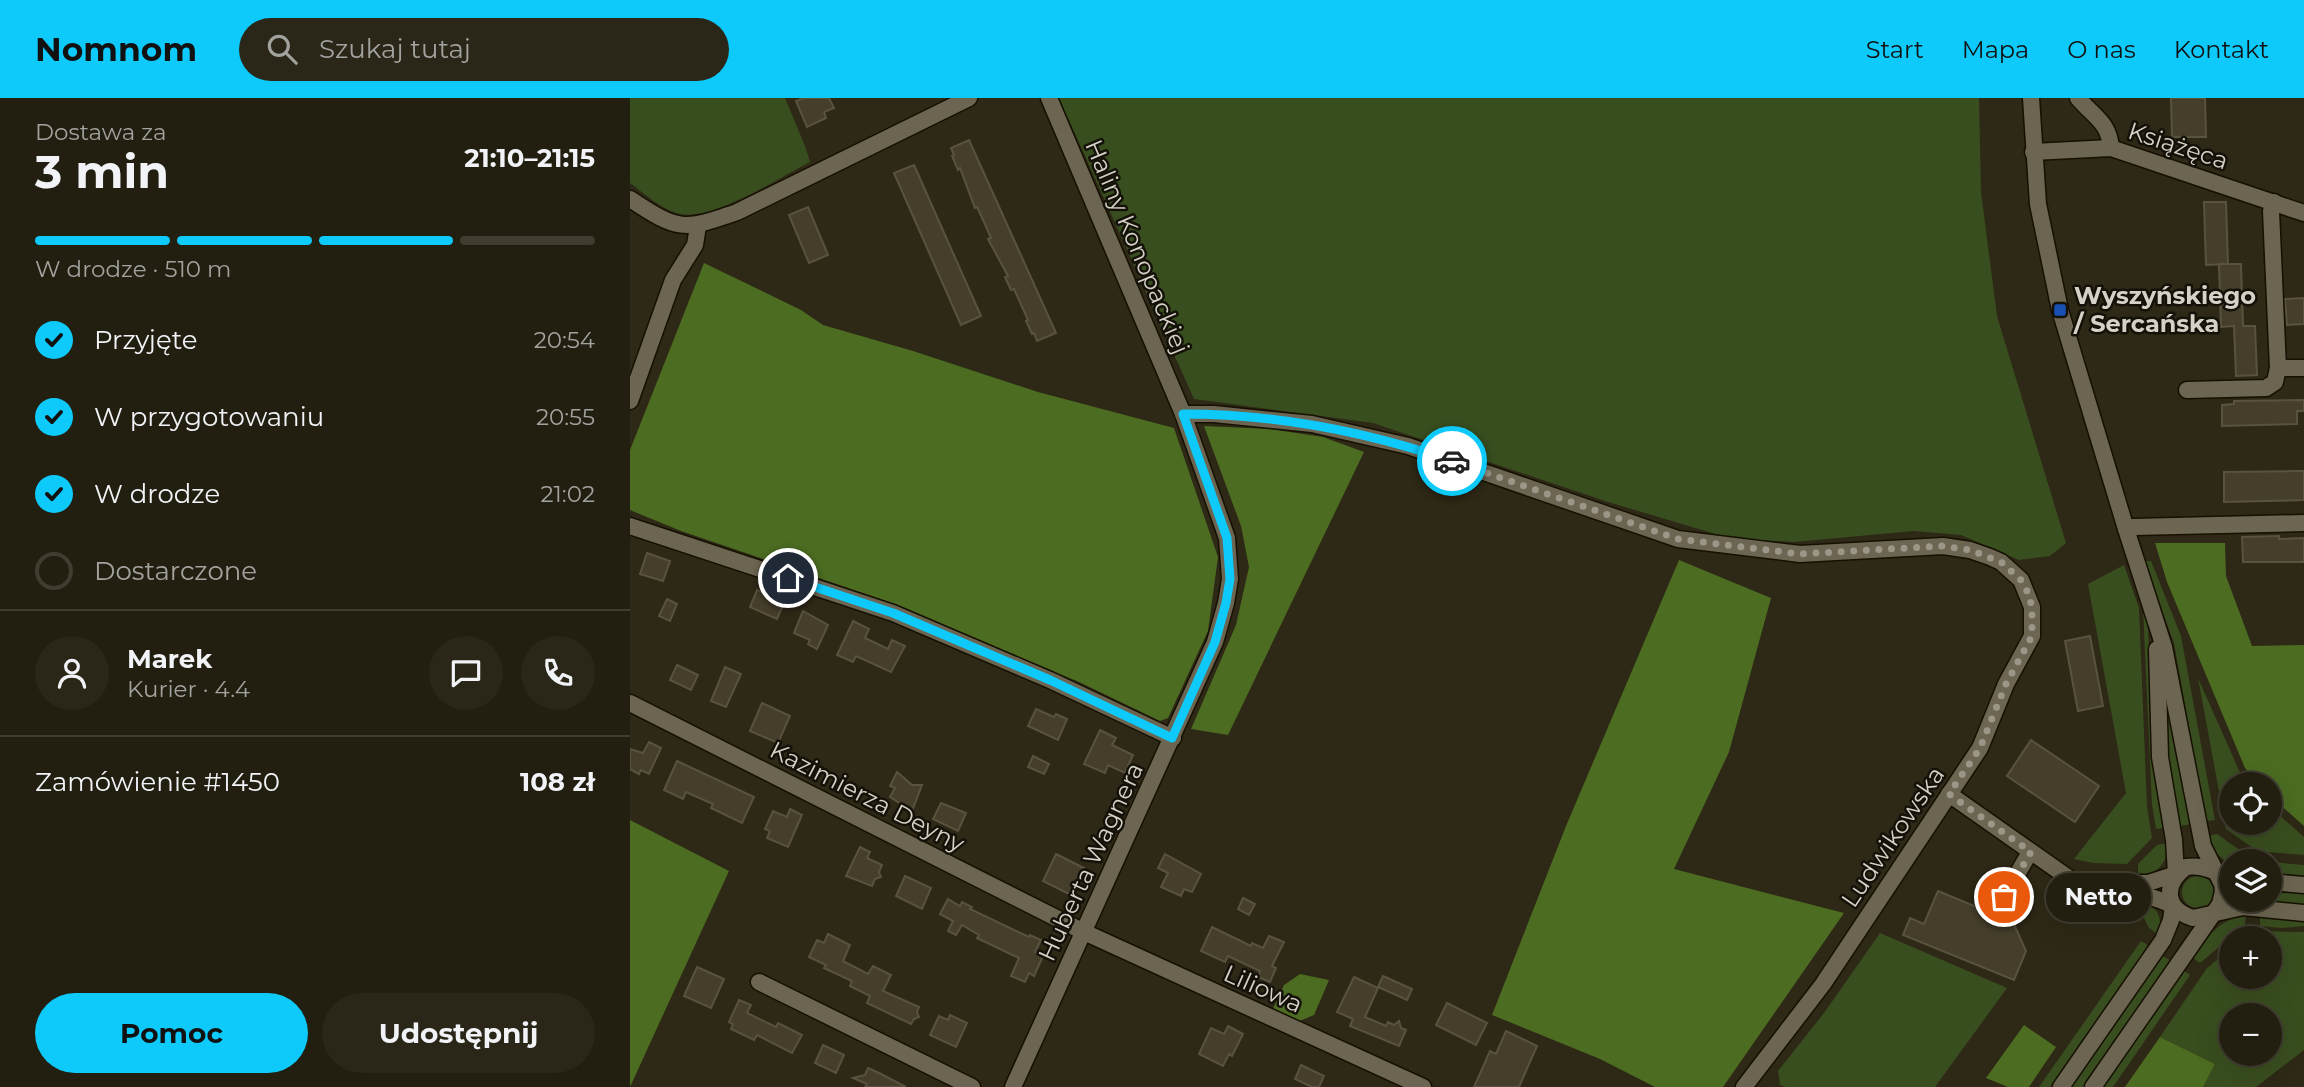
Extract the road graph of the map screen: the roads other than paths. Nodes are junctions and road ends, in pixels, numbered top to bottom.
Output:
1 (970, 98) edge
2 (1049, 98) edge
3 (2031, 98) edge
4 (2078, 98) edge
5 (2110, 148) junction
6 (2034, 152) junction
7 (630, 199) edge
8 (2274, 202) junction
9 (2304, 213) edge
10 (698, 226) junction
11 (2278, 368) junction
12 (2304, 368) edge
13 (2187, 390) dead end
14 (630, 401) edge
15 (1183, 414) junction
16 (2304, 523) edge
17 (630, 526) edge
18 (2126, 529) junction
19 (2152, 608) junction
20 (630, 703) edge
21 (1172, 738) junction
22 (1949, 794) junction
23 (2031, 852) junction
24 (2219, 868) edge
25 (2219, 873) edge
26 (2176, 874) junction
27 (2065, 876) junction
28 (2282, 883) edge
29 (2304, 885) edge
30 (2004, 897) dead end
31 (2219, 903) edge
32 (2173, 906) junction
33 (2213, 913) junction
34 (2304, 913) edge
35 (1084, 932) junction
36 (759, 982) dead end
37 (1746, 1083) edge
38 (972, 1087) edge
39 (1013, 1087) edge
40 (1423, 1087) edge
41 (1765, 1087) edge
42 (2061, 1087) edge
43 (2093, 1087) edge

1 - 10 street
2 - 15 street, Haliny Konopackiej
3 - 6 street
4 - 5 street
5 - 6 street, Książęca
5 - 8 street, Książęca
6 - 18 street
7 - 10 street
8 - 9 street, Książęca
8 - 11 street
10 - 14 street
11 - 12 street
11 - 13 street
15 - 21 street, Huberta Wagnera
15 - 22 street, Ludwikowska
16 - 18 street
17 - 21 street
18 - 19 street
19 - 24 street
19 - 26 street
20 - 35 street, Kazimierza Deyny
21 - 35 street, Huberta Wagnera
22 - 23 street
22 - 37 street, Ludwikowska
23 - 27 street
23 - 30 street
25 - 26 street
26 - 27 street
26 - 32 street
27 - 32 street
28 - 29 street
31 - 33 street
32 - 33 street
32 - 42 street
33 - 34 street
33 - 43 street
35 - 39 street, Huberta Wagnera
35 - 40 street, Liliowa
36 - 38 street
37 - 41 street

